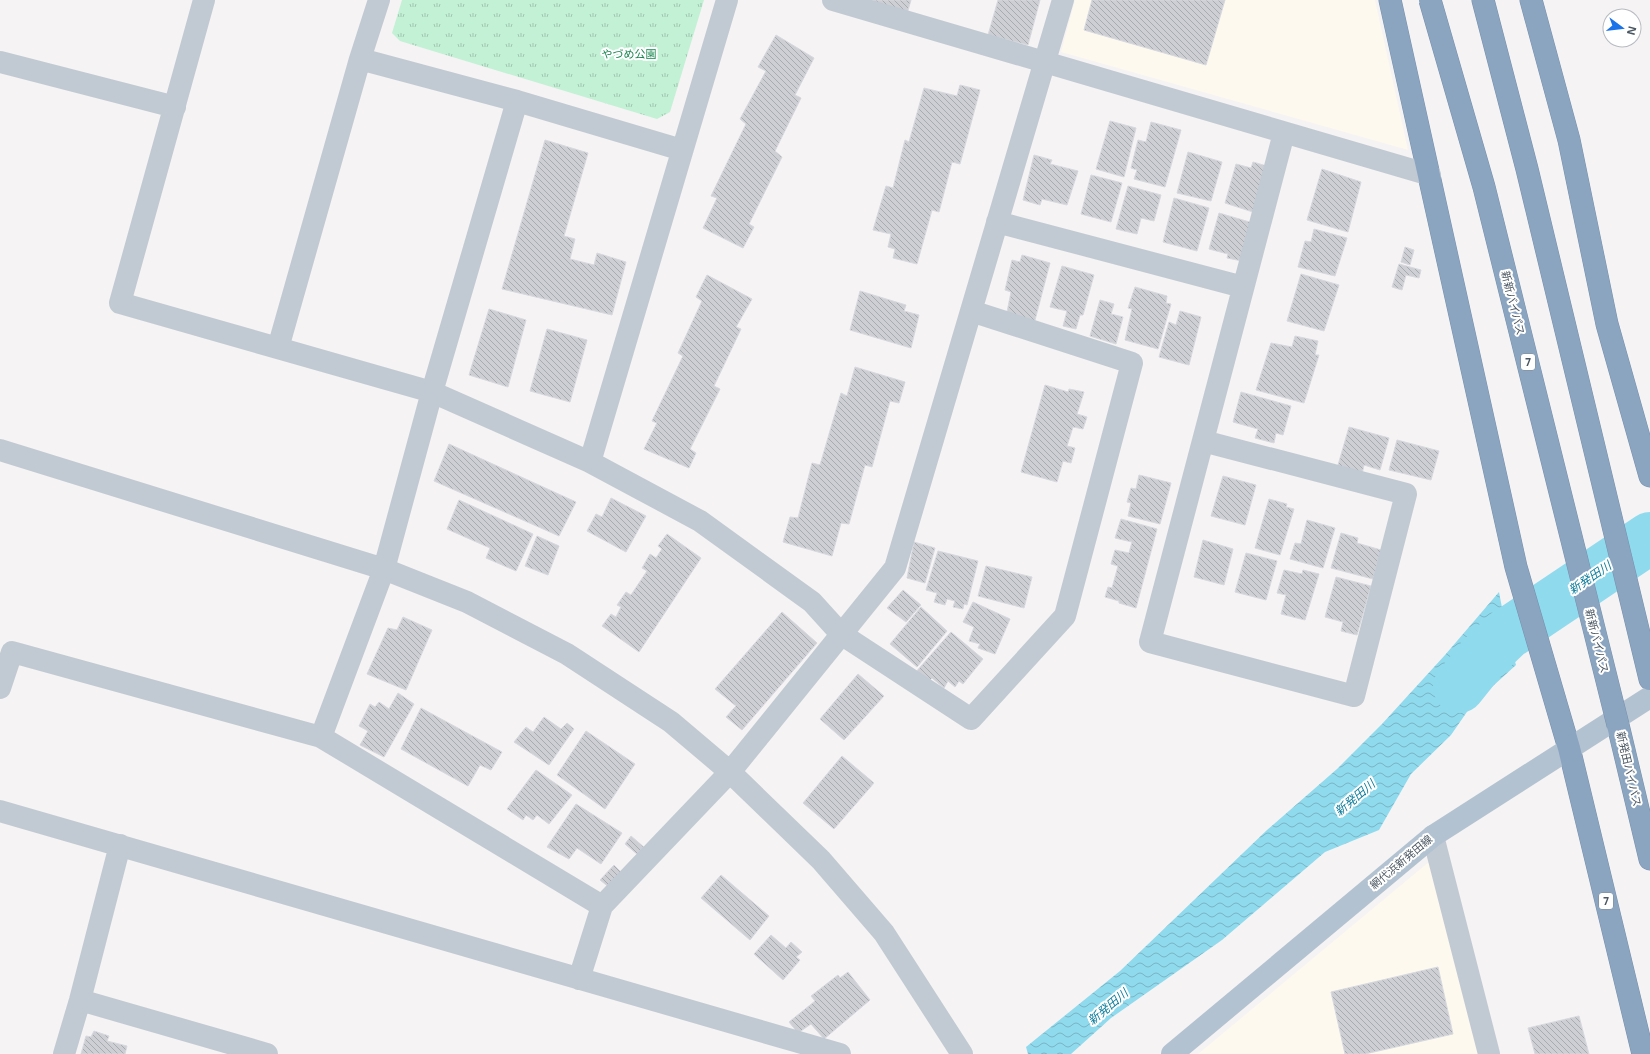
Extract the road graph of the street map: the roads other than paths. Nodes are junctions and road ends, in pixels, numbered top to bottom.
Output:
1 (204, 0) edge
2 (379, 0) edge
3 (727, 0) edge
4 (833, 0) edge
5 (1063, 0) edge
6 (1390, 0) edge
7 (1430, 0) edge
8 (1483, 0) edge
9 (1531, 0) edge
10 (360, 59) junction
11 (0, 62) edge
12 (1044, 62) junction
13 (517, 101) junction
14 (175, 107) junction
15 (1284, 132) junction
16 (682, 150) junction
17 (1430, 175) junction
18 (997, 222) junction
19 (1243, 287) junction
20 (971, 311) junction
21 (278, 348) junction
22 (432, 392) junction
23 (1202, 441) junction
24 (0, 450) edge
25 (590, 462) junction
26 (1650, 476) edge
27 (384, 569) junction
28 (842, 634) junction
29 (1650, 679) edge
30 (0, 688) edge
31 (1650, 697) edge
32 (1618, 725) joint
33 (321, 737) junction
34 (1569, 748) junction
35 (730, 772) junction
36 (0, 811) edge
37 (1433, 836) junction
38 (120, 845) junction
39 (1650, 858) edge
40 (602, 906) junction
41 (579, 979) junction
42 (80, 1000) junction
43 (771, 1045) edge
44 (64, 1054) edge
45 (267, 1054) edge
46 (840, 1054) edge
47 (962, 1054) edge
48 (1172, 1054) edge
49 (1489, 1054) edge
50 (1643, 1054) edge

1 - 14 street
2 - 10 street
3 - 16 street
4 - 12 street
5 - 12 street
6 - 17 highway, 7
7 - 32 highway, 新新バイパス / 7, bridge
8 - 29 highway
9 - 26 highway
10 - 13 street
10 - 21 street
11 - 14 street
12 - 15 street
12 - 18 street
13 - 16 street
13 - 22 street
14 - 21 street
15 - 17 street
15 - 19 street
16 - 25 street
17 - 34 highway, 7
18 - 19 street
18 - 20 street
19 - 23 street
20 - 28 street
20 - 28 street
21 - 22 street
22 - 25 street
22 - 27 street
23 - 23 street
24 - 27 street
25 - 28 street
27 - 33 street
27 - 35 street
28 - 35 street
30 - 33 street
31 - 34 main road, 網代浜新発田線
32 - 39 highway, 新発田バイパス / 7
33 - 40 street
34 - 37 main road, 網代浜新発田線
34 - 50 highway, 7
35 - 40 street
35 - 47 street
36 - 38 street
37 - 48 main road, 網代浜新発田線
37 - 49 street
38 - 41 street
38 - 42 street
40 - 41 street
41 - 43 street
42 - 44 street
42 - 45 street
43 - 46 street

